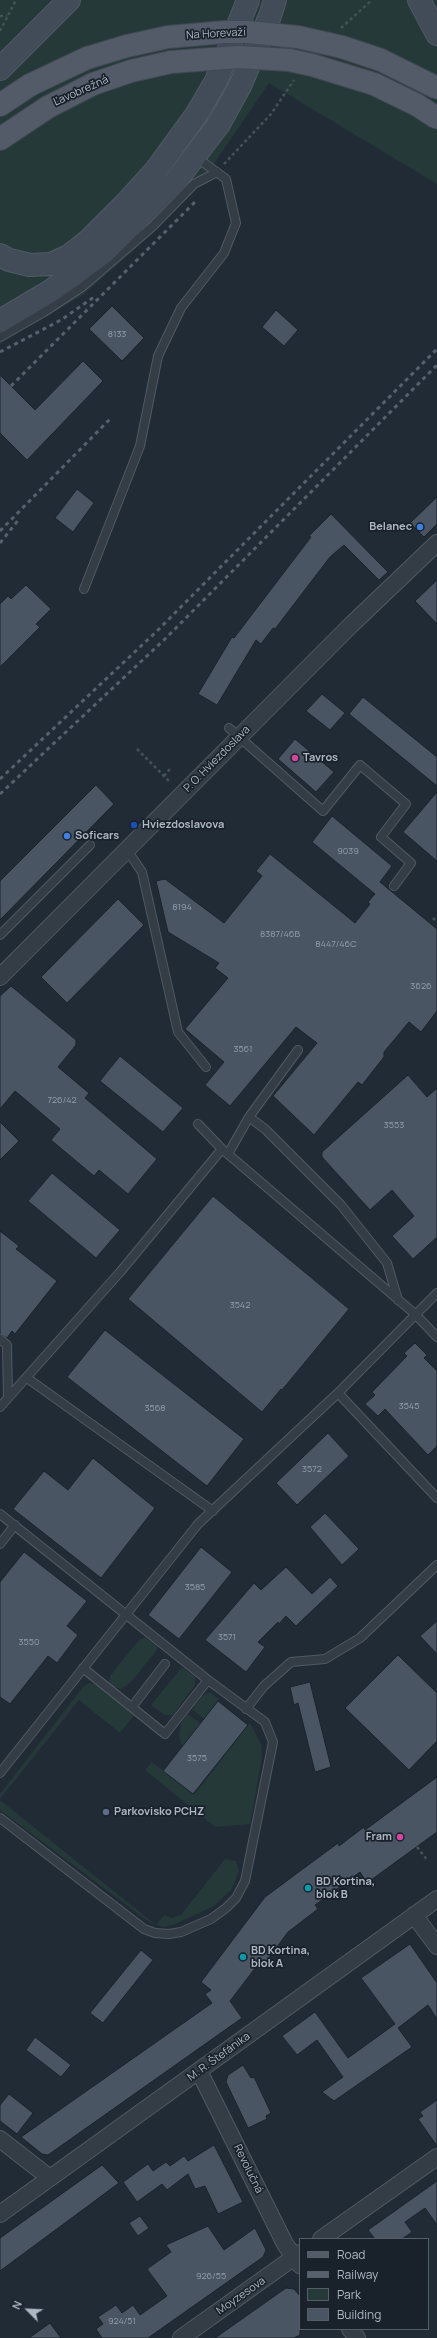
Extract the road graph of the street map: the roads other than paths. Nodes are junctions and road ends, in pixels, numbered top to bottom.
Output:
1 (69, 0) edge
2 (248, 0) edge
3 (274, 0) edge
4 (419, 0) edge
5 (437, 34) edge
6 (171, 62) joint
7 (0, 69) edge
8 (437, 88) edge
9 (0, 105) edge
10 (437, 118) edge
11 (0, 139) edge
12 (196, 157) junction
13 (217, 172) junction
14 (0, 255) edge
15 (0, 321) edge
16 (0, 337) edge
17 (437, 543) edge
18 (84, 589) dead end
19 (234, 732) junction
20 (90, 845) road end
21 (131, 847) junction
22 (394, 886) dead end
23 (0, 935) edge
24 (0, 977) edge
25 (298, 1050) dead end
26 (206, 1067) dead end
27 (249, 1117) junction
28 (198, 1124) dead end
29 (225, 1152) junction
30 (437, 1293) edge
31 (398, 1300) junction
32 (415, 1314) junction
33 (437, 1337) edge
34 (0, 1339) edge
35 (27, 1378) junction
36 (338, 1393) junction
37 (8, 1398) junction
38 (0, 1407) edge
39 (437, 1498) edge
40 (213, 1511) junction
41 (0, 1514) edge
42 (15, 1525) junction
43 (0, 1544) edge
44 (437, 1565) edge
45 (126, 1614) junction
46 (165, 1664) dead end
47 (83, 1668) junction
48 (208, 1680) junction
49 (132, 1707) junction
50 (246, 1709) junction
51 (0, 1773) edge
52 (0, 1818) edge
53 (437, 1899) edge
54 (414, 1915) junction
55 (437, 1946) edge
56 (199, 2071) junction
57 (0, 2139) edge
58 (437, 2157) edge
59 (50, 2178) junction
60 (0, 2214) edge
61 (321, 2238) edge
62 (298, 2258) edge
63 (351, 2330) edge
64 (181, 2338) edge
65 (357, 2338) edge

1 - 7 main road
2 - 14 main road
3 - 12 main road
4 - 5 main road
6 - 10 main road, Na Horevaží, bridge
6 - 11 main road, Ľavobrežná
8 - 9 main road, Na Horevaží, bridge
12 - 13 lane
12 - 15 main road
13 - 16 lane
13 - 18 lane
17 - 19 street, P. O. Hviezdoslava
19 - 21 street, P. O. Hviezdoslava
19 - 22 lane
20 - 23 lane
21 - 24 street, P. O. Hviezdoslava
21 - 26 lane
25 - 27 lane
27 - 29 lane
27 - 31 lane
28 - 29 lane
29 - 31 lane
29 - 35 lane
30 - 32 lane
31 - 32 lane
32 - 33 lane
32 - 36 lane
34 - 37 lane
35 - 37 lane
35 - 40 lane
36 - 39 lane
36 - 40 lane
37 - 38 lane
40 - 45 lane
41 - 42 lane
42 - 43 lane
42 - 45 lane
44 - 50 lane
45 - 47 lane
45 - 48 lane
46 - 49 lane
47 - 49 lane
47 - 51 lane
48 - 49 lane
48 - 50 lane
50 - 52 lane
53 - 54 street, M. R. Štefánika
54 - 55 street
54 - 56 street, M. R. Štefánika
56 - 59 street, M. R. Štefánika
56 - 62 street, Revolučná
57 - 59 street
58 - 61 street
59 - 60 street, M. R. Štefánika
62 - 64 street, Moyzesova
63 - 65 street

